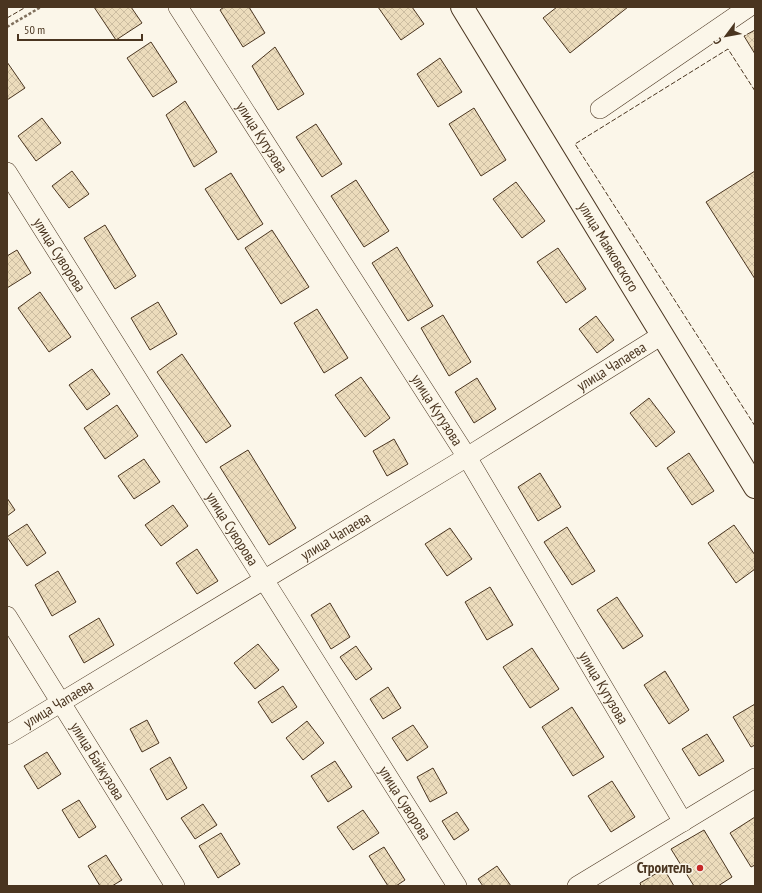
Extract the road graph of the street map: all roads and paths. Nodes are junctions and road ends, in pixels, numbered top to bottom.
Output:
1 (41, 7) edge
2 (178, 7) edge
3 (462, 7) edge
4 (749, 7) edge
5 (7, 27) edge
6 (600, 109) dead end
7 (7, 172) edge
8 (662, 335) junction
9 (467, 457) junction
10 (755, 487) edge
11 (263, 579) junction
12 (7, 616) edge
13 (60, 703) junction
14 (7, 735) edge
15 (755, 778) edge
16 (683, 822) junction
17 (174, 886) edge
18 (457, 886) edge
19 (578, 886) edge

1 - 5 path
2 - 9 street, улица Кутузова
3 - 8 main road, улица Маяковского
4 - 6 street
7 - 11 street, улица Суворова
8 - 9 street, улица Чапаева
8 - 10 main road, улица Маяковского
9 - 11 street, улица Чапаева
9 - 16 street, улица Кутузова
11 - 13 street, улица Чапаева
11 - 18 street, улица Суворова
12 - 13 street, улица Байкузова
13 - 14 street, улица Чапаева
13 - 17 street, улица Байкузова
15 - 16 street
16 - 19 street

